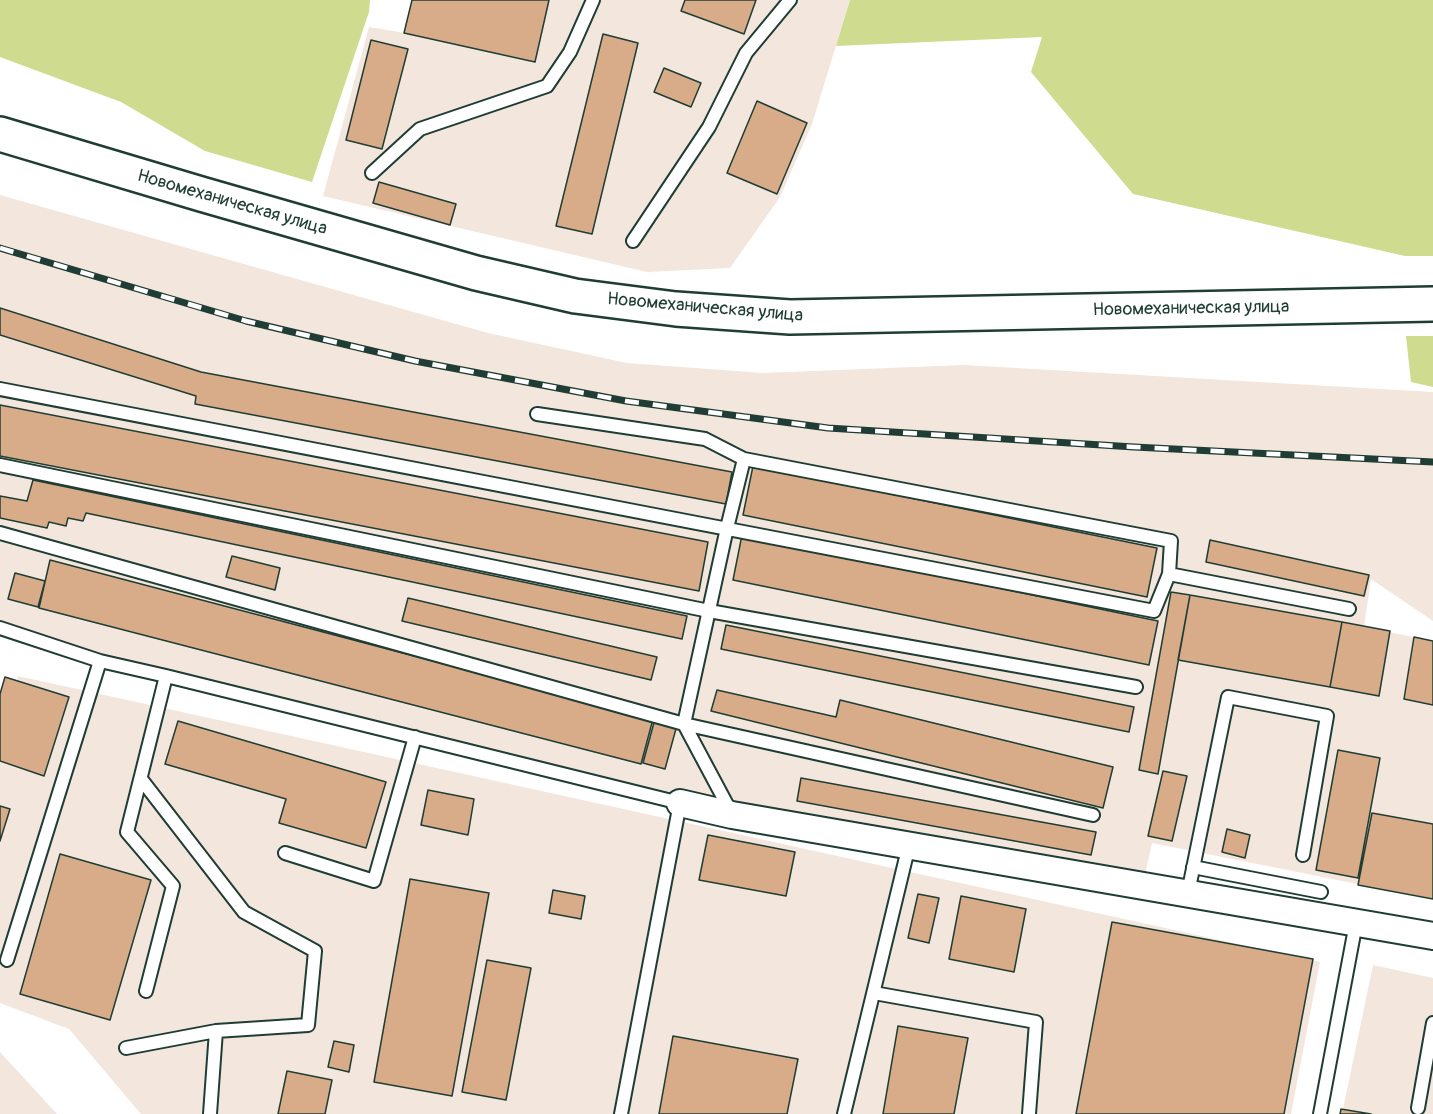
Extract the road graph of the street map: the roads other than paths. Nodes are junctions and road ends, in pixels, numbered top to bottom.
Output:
1 (593, 0) edge
2 (790, 0) edge
3 (0, 134) edge
4 (372, 173) dead end
5 (633, 241) dead end
6 (1433, 304) edge
7 (0, 388) edge
8 (537, 414) dead end
9 (744, 459) junction
10 (0, 465) edge
11 (726, 528) junction
12 (0, 533) edge
13 (1169, 574) junction
14 (1349, 609) dead end
15 (709, 611) junction
16 (0, 628) edge
17 (100, 661) junction
18 (166, 676) junction
19 (1136, 687) dead end
20 (684, 724) junction
21 (415, 737) junction
22 (141, 779) junction
23 (680, 803) junction
24 (732, 814) junction
25 (1093, 815) dead end
26 (909, 845) junction
27 (285, 853) dead end
28 (1303, 855) dead end
29 (1193, 867) junction
30 (1322, 892) dead end
31 (1188, 894) junction
32 (1356, 923) junction
33 (1433, 936) edge
34 (7, 960) dead end
35 (146, 991) dead end
36 (874, 993) junction
37 (1433, 1023) edge
38 (216, 1031) junction
39 (126, 1048) dead end
40 (1418, 1108) dead end
41 (210, 1114) edge
42 (621, 1114) edge
43 (844, 1114) edge
44 (1029, 1114) edge
45 (1320, 1114) edge

1 - 4 lane
2 - 5 lane
3 - 6 main road, Новомеханическая улица
7 - 11 lane
8 - 9 lane
9 - 11 lane
9 - 13 lane
10 - 15 lane
11 - 13 lane
11 - 15 lane
12 - 20 lane
13 - 14 lane
15 - 19 lane
15 - 20 lane
16 - 17 lane
17 - 18 lane
17 - 34 lane
18 - 21 lane
18 - 22 lane
20 - 24 lane
20 - 25 lane
21 - 23 lane
21 - 27 lane
22 - 35 lane
22 - 38 lane
23 - 24 street
23 - 42 lane
24 - 26 street
26 - 31 street
26 - 36 lane
28 - 29 lane
29 - 30 lane
29 - 31 lane
31 - 32 street
32 - 33 street
32 - 45 lane
36 - 43 lane
36 - 44 lane
37 - 40 lane
38 - 39 lane
38 - 41 lane

